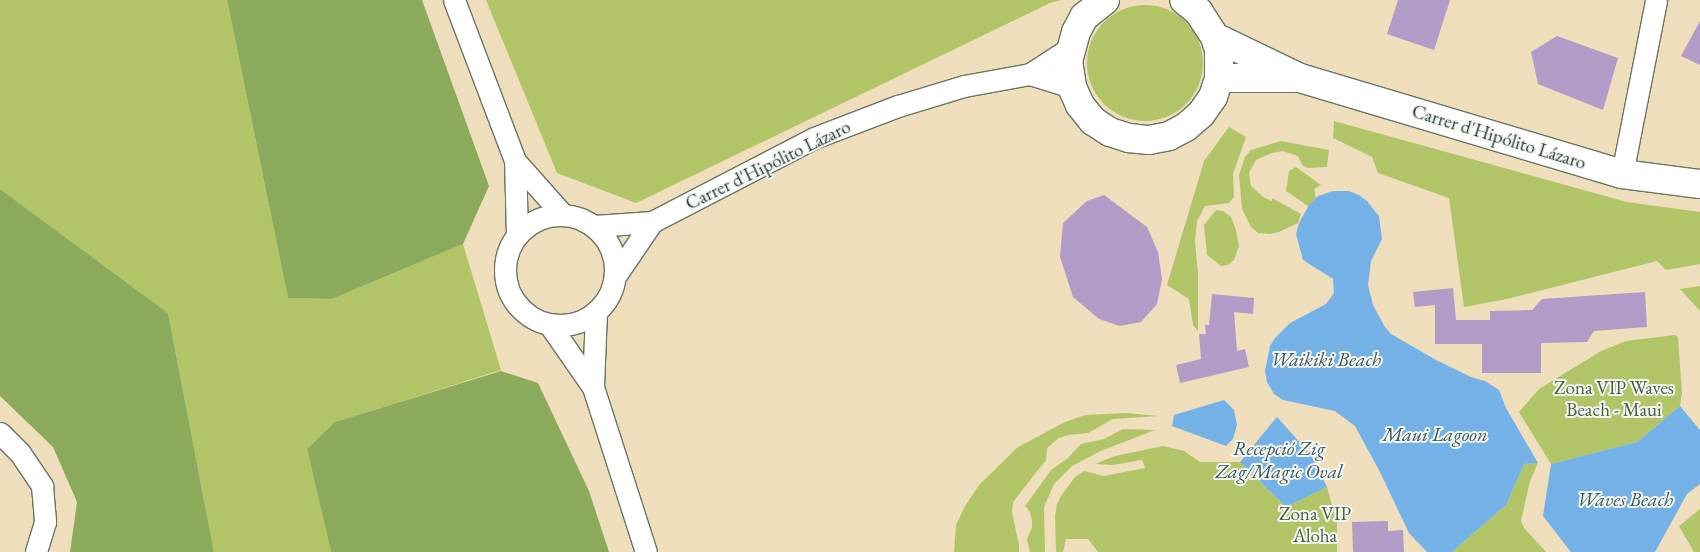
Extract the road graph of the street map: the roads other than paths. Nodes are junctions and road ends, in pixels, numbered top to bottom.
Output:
1 (454, 0) edge
2 (1105, 0) edge
3 (1184, 0) edge
4 (1656, 0) edge
5 (1212, 20) edge
6 (1070, 48) junction
7 (1030, 74) junction
8 (1219, 78) junction
9 (1300, 78) junction
10 (1072, 87) junction
11 (515, 161) junction
12 (1622, 174) junction
13 (1700, 184) edge
14 (562, 214) junction
15 (652, 222) junction
16 (594, 226) junction
17 (517, 235) junction
18 (616, 275) junction
19 (596, 312) junction
20 (549, 324) junction
21 (593, 387) junction
22 (0, 433) edge
23 (36, 552) edge
24 (646, 552) edge

1 - 11 street
2 - 6 street
3 - 5 street, Carrer d'Hipólito Lázaro
4 - 12 street
5 - 8 street
5 - 9 street, Carrer d'Hipólito Lázaro
6 - 7 street, Carrer d'Hipólito Lázaro
6 - 10 street
7 - 10 street, Carrer d'Hipólito Lázaro
7 - 15 street, Carrer d'Hipólito Lázaro
8 - 9 street, Carrer d'Hipólito Lázaro
8 - 10 street
9 - 12 street, Carrer d'Hipólito Lázaro
11 - 14 street
11 - 17 street
12 - 13 street, Carrer d'Hipólito Lázaro
14 - 16 street
14 - 17 street
15 - 16 street, Carrer d'Hipólito Lázaro
15 - 18 street, Carrer d'Hipólito Lázaro
16 - 18 street
17 - 20 street
18 - 19 street
19 - 20 street
19 - 21 street
20 - 21 street
21 - 24 street
22 - 23 street

